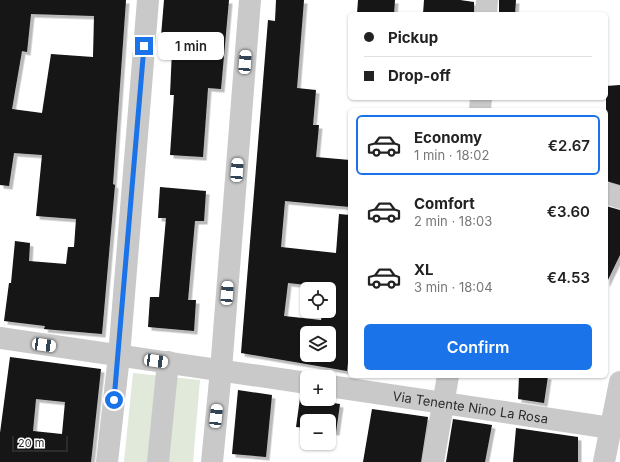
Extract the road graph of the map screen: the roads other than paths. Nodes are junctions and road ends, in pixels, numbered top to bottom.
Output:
1 (148, 0) edge
2 (250, 0) edge
3 (487, 0) edge
4 (486, 12) edge
5 (608, 195) edge
6 (620, 198) edge
7 (0, 338) edge
8 (119, 356) junction
9 (168, 362) junction
10 (221, 370) junction
11 (448, 378) edge
12 (300, 382) edge
13 (620, 382) edge
14 (336, 387) edge
15 (444, 404) junction
16 (611, 428) junction
17 (107, 462) edge
18 (158, 462) edge
19 (212, 462) edge
20 (433, 462) edge
21 (604, 462) edge

1 - 8 street
2 - 10 street
3 - 4 street
5 - 6 street
7 - 8 street
8 - 9 street
8 - 17 street
9 - 10 street
9 - 18 street
10 - 12 street
10 - 19 street
11 - 15 street
13 - 16 street
14 - 15 street, Via Tenente Nino La Rosa
15 - 16 street, Via Tenente Nino La Rosa
15 - 20 street
16 - 21 street

